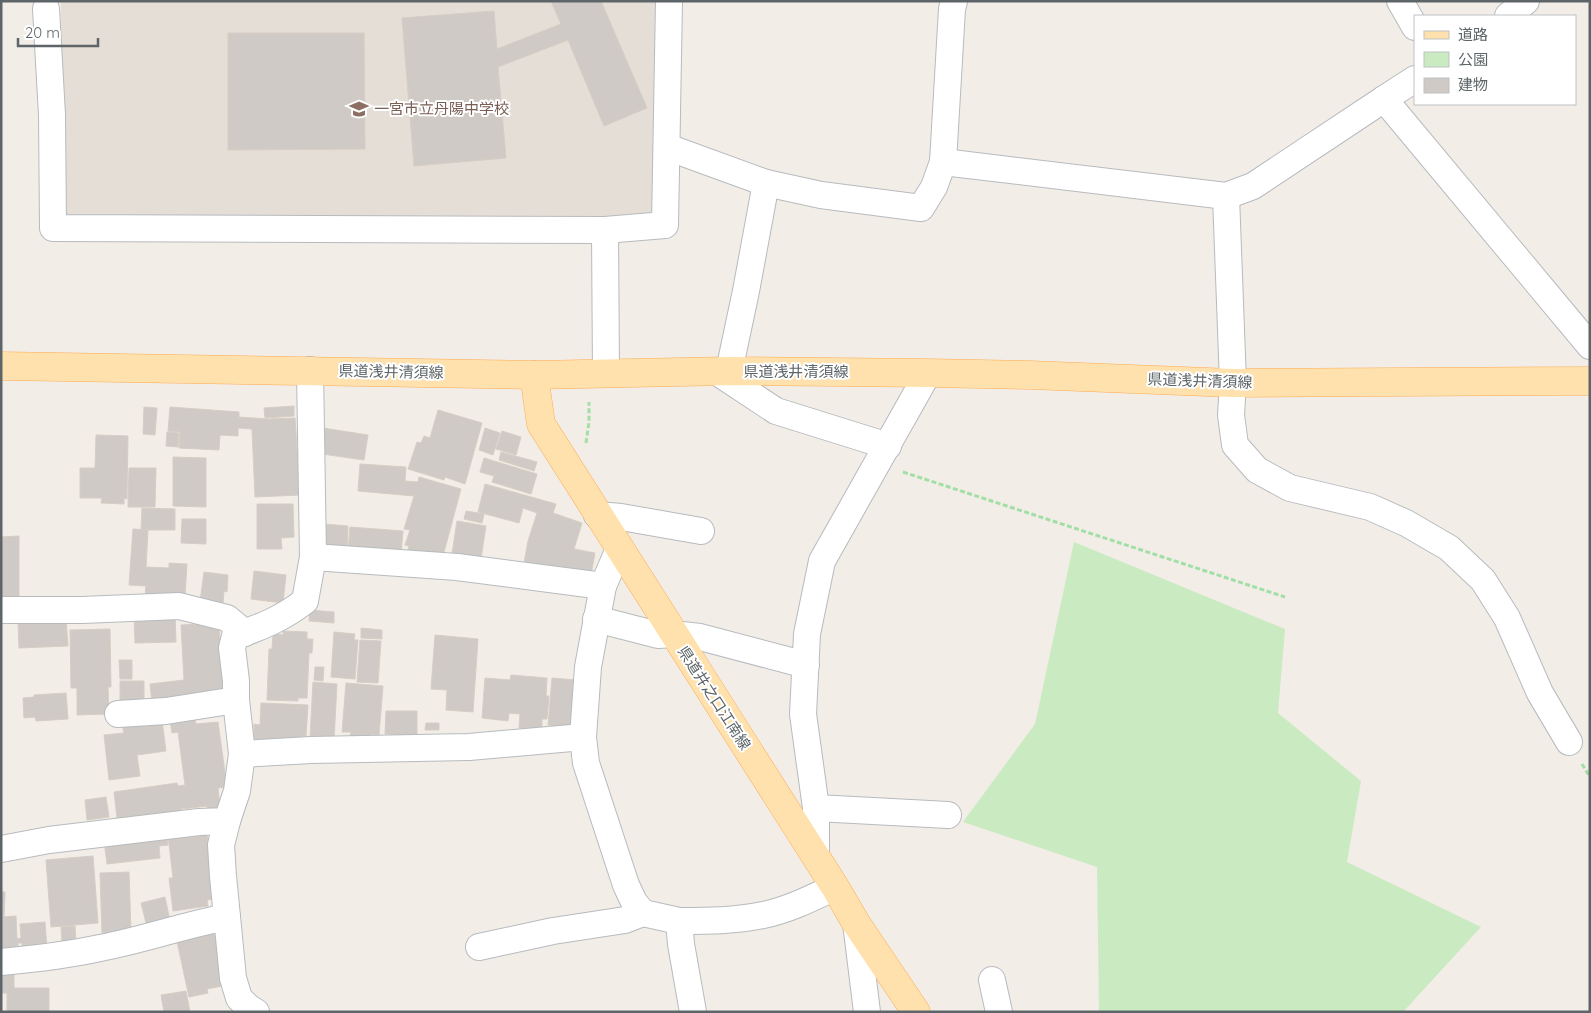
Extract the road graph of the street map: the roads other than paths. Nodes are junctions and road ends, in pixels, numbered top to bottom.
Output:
1 (669, 1) edge
2 (954, 1) edge
3 (1400, 1) edge
4 (1526, 1) edge
5 (41, 4) edge
6 (1509, 15) edge
7 (1414, 25) edge
8 (1414, 81) edge
9 (1384, 99) junction
10 (667, 147) junction
11 (944, 162) junction
12 (766, 183) junction
13 (1226, 196) junction
14 (605, 230) junction
15 (1590, 346) edge
16 (1, 366) edge
17 (310, 370) junction
18 (723, 371) junction
19 (928, 373) junction
20 (597, 374) junction
21 (534, 375) junction
22 (1590, 381) edge
23 (1233, 384) junction
24 (883, 455) junction
25 (598, 515) junction
26 (701, 531) dead end
27 (619, 549) junction
28 (313, 556) junction
29 (603, 586) junction
30 (1, 610) edge
31 (596, 619) junction
32 (245, 633) junction
33 (673, 634) junction
34 (806, 666) junction
35 (236, 700) junction
36 (118, 714) dead end
37 (584, 737) junction
38 (1569, 742) dead end
39 (242, 754) junction
40 (816, 808) junction
41 (948, 815) dead end
42 (227, 821) junction
43 (1, 849) edge
44 (816, 856) junction
45 (835, 887) junction
46 (643, 913) junction
47 (227, 917) junction
48 (679, 921) junction
49 (856, 923) junction
50 (479, 947) dead end
51 (1, 962) edge
52 (992, 980) dead end
53 (245, 1010) edge
54 (692, 1012) edge
55 (867, 1012) edge
56 (916, 1012) edge
57 (999, 1012) edge

1 - 10 street
2 - 11 street
3 - 7 street
4 - 6 street
5 - 14 street
8 - 9 street
9 - 13 street
9 - 15 street
10 - 12 street
10 - 14 street
11 - 12 street
11 - 13 street
12 - 18 street
13 - 23 street
14 - 20 street
16 - 17 main road, 県道浅井清須線
17 - 21 main road, 県道浅井清須線
17 - 28 street
18 - 19 main road, 県道浅井清須線
18 - 20 main road, 県道浅井清須線
18 - 24 street
19 - 23 main road, 県道浅井清須線
19 - 24 street
20 - 21 main road, 県道浅井清須線
21 - 25 main road, 県道井之口江南線
22 - 23 main road, 県道浅井清須線
23 - 38 street
24 - 34 street
25 - 26 street
25 - 27 main road, 県道井之口江南線
27 - 29 street
27 - 33 main road, 県道井之口江南線
28 - 29 street
28 - 32 street
29 - 31 street
30 - 32 street
31 - 33 street
31 - 37 street
32 - 35 street
33 - 34 street
33 - 44 main road, 県道井之口江南線
34 - 40 street
35 - 36 street
35 - 39 street
37 - 39 street
37 - 46 street
39 - 42 street
40 - 41 street
40 - 44 street
42 - 43 street
42 - 47 street
44 - 45 main road, 県道井之口江南線
45 - 48 street
45 - 49 main road, 県道井之口江南線
46 - 48 street
46 - 50 street
47 - 51 street
47 - 53 street
48 - 54 street
49 - 55 street
49 - 56 main road, 県道井之口江南線
52 - 57 street

